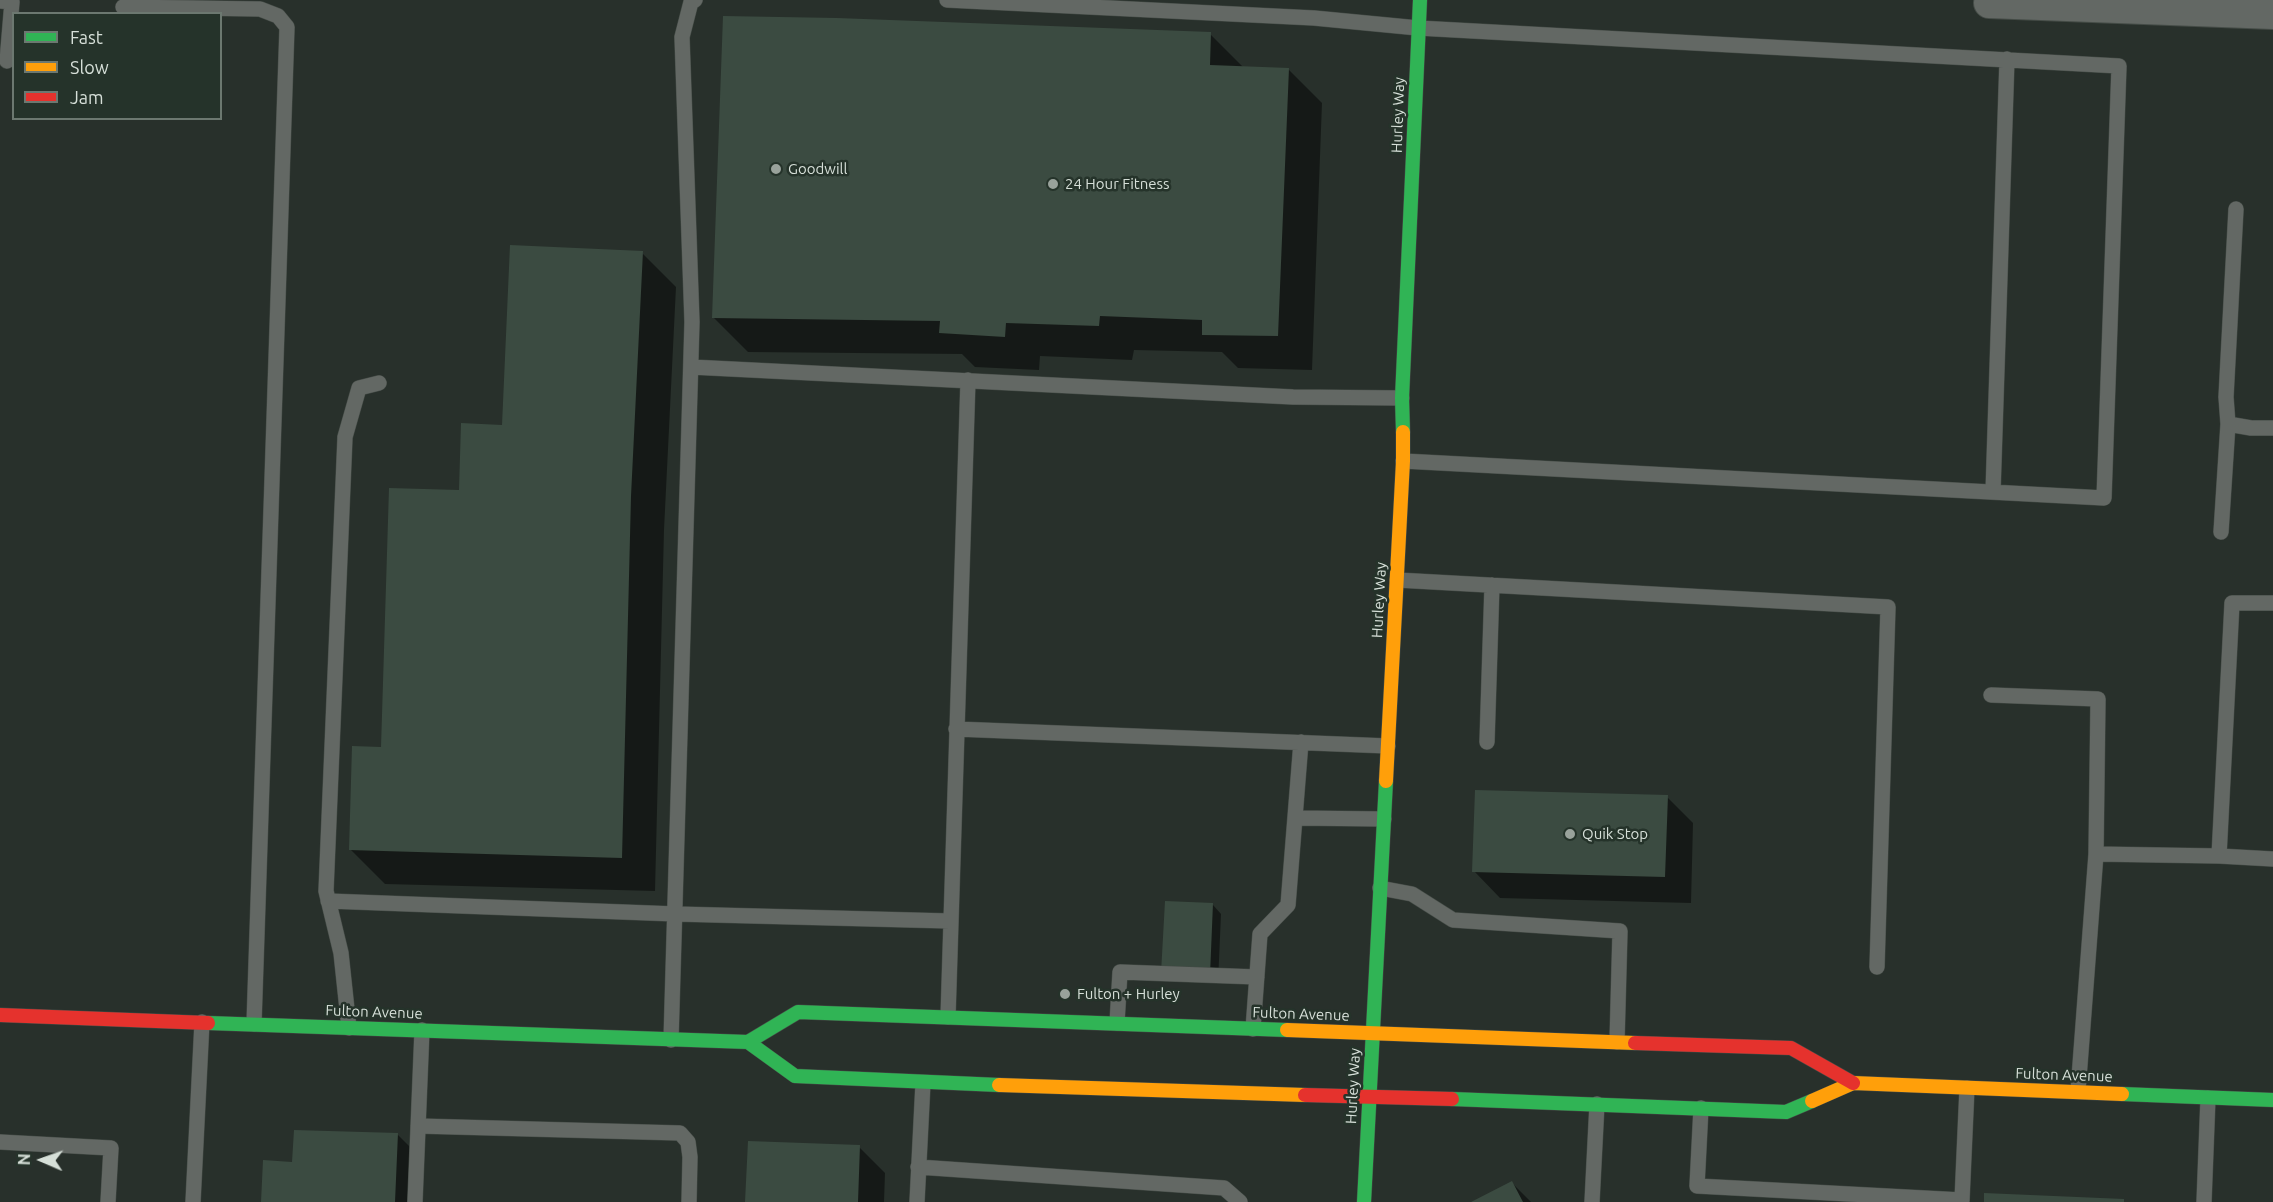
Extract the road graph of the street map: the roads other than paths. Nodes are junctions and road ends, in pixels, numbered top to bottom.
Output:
1 (695, 0) edge
2 (947, 0) edge
3 (1420, 0) edge
4 (0, 1) edge
5 (1989, 3) dead end
6 (123, 7) dead end
7 (2273, 14) edge
8 (1418, 28) junction
9 (2007, 59) junction
10 (7, 61) dead end
11 (2236, 209) dead end
12 (691, 367) junction
13 (968, 380) junction
14 (379, 383) dead end
15 (1402, 398) junction
16 (2228, 424) junction
17 (2273, 428) edge
18 (1402, 461) junction
19 (1993, 492) junction
20 (2221, 532) dead end
21 (1397, 580) junction
22 (1492, 585) junction
23 (2273, 603) edge
24 (1991, 695) dead end
25 (956, 729) junction
26 (1301, 742) junction
27 (1487, 742) dead end
28 (1388, 746) junction
29 (1295, 818) junction
30 (1384, 819) junction
31 (2096, 854) junction
32 (2219, 856) junction
33 (2273, 859) edge
34 (1380, 888) junction
35 (328, 902) junction
36 (676, 914) junction
37 (950, 921) junction
38 (1877, 967) dead end
39 (1257, 977) junction
40 (0, 1015) edge
41 (948, 1017) junction
42 (202, 1022) junction
43 (1117, 1023) junction
44 (254, 1024) junction
45 (349, 1028) junction
46 (1253, 1029) junction
47 (422, 1030) junction
48 (1372, 1033) junction
49 (671, 1040) junction
50 (748, 1042) junction
51 (1617, 1042) junction
52 (923, 1083) junction
53 (1853, 1083) junction
54 (1968, 1088) junction
55 (2078, 1091) junction
56 (1370, 1097) junction
57 (2208, 1098) junction
58 (2273, 1100) edge
59 (1597, 1104) junction
60 (1701, 1108) junction
61 (418, 1126) junction
62 (0, 1142) edge
63 (918, 1167) junction
64 (1962, 1201) edge
65 (108, 1202) edge
66 (193, 1202) edge
67 (415, 1202) edge
68 (689, 1202) edge
69 (916, 1202) edge
70 (1240, 1202) edge
71 (1364, 1202) edge
72 (1592, 1202) edge
73 (2204, 1202) edge

1 - 12 lane
2 - 8 lane
3 - 8 main road, Hurley Way
4 - 10 lane
5 - 7 street
6 - 44 lane
8 - 9 lane
8 - 15 main road, Hurley Way
9 - 19 lane
9 - 19 lane
11 - 16 lane
12 - 13 lane
12 - 36 lane
13 - 15 lane
13 - 25 lane
14 - 35 lane
15 - 18 main road, Hurley Way
16 - 17 lane
16 - 20 lane
18 - 19 lane
18 - 21 main road, Hurley Way
21 - 22 lane
21 - 28 main road, Hurley Way
22 - 27 lane
22 - 38 lane
23 - 32 lane
24 - 31 lane
25 - 26 lane
25 - 37 lane
26 - 28 lane
26 - 29 lane
28 - 30 main road, Hurley Way
29 - 30 lane
29 - 39 lane
30 - 34 main road, Hurley Way
31 - 32 lane
31 - 55 lane
32 - 33 lane
34 - 48 main road, Hurley Way
34 - 51 lane
35 - 36 lane
35 - 45 lane
36 - 37 lane
36 - 49 lane
37 - 41 lane
39 - 43 lane
39 - 46 lane
40 - 42 main road, Fulton Avenue
41 - 43 main road, Fulton Avenue
41 - 50 main road, Fulton Avenue
42 - 44 main road, Fulton Avenue
42 - 66 lane
43 - 46 main road, Fulton Avenue
44 - 45 main road, Fulton Avenue
45 - 47 main road, Fulton Avenue
46 - 48 main road, Fulton Avenue
47 - 49 main road, Fulton Avenue
47 - 61 lane
48 - 51 main road, Fulton Avenue
48 - 56 main road, Hurley Way
49 - 50 main road, Fulton Avenue
50 - 52 main road, Fulton Avenue
51 - 53 main road, Fulton Avenue
52 - 56 main road, Fulton Avenue
52 - 63 lane
53 - 54 main road, Fulton Avenue
53 - 60 main road, Fulton Avenue
54 - 55 main road, Fulton Avenue
54 - 64 lane
55 - 57 main road, Fulton Avenue
56 - 59 main road, Fulton Avenue
56 - 71 main road, Hurley Way
57 - 58 main road, Fulton Avenue
57 - 73 lane
59 - 60 main road, Fulton Avenue
59 - 72 lane
60 - 64 lane
61 - 67 lane
61 - 68 lane
62 - 65 lane
63 - 69 lane
63 - 70 lane

